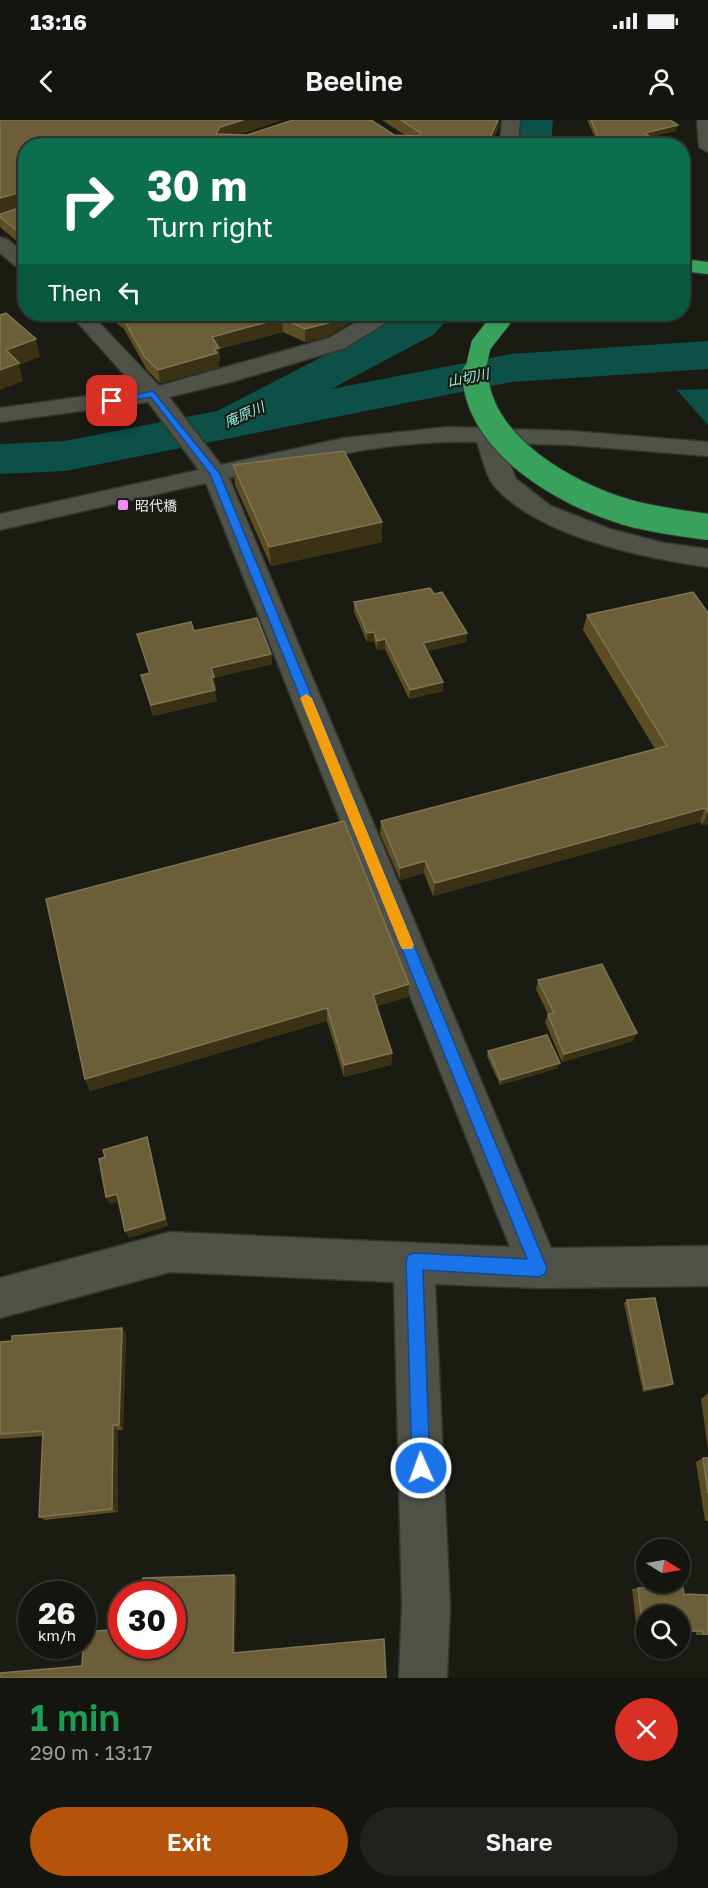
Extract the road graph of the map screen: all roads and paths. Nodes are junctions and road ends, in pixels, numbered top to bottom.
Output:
1 (511, 120) edge
2 (706, 120) edge
3 (510, 138) edge
4 (708, 147) edge
5 (0, 243) edge
6 (18, 258) edge
7 (690, 267) edge
8 (708, 268) edge
9 (86, 321) edge
10 (373, 321) edge
11 (499, 321) edge
12 (158, 398) junction
13 (0, 415) edge
14 (486, 435) junction
15 (708, 449) edge
16 (212, 469) junction
17 (0, 522) edge
18 (708, 528) edge
19 (708, 558) edge
20 (414, 1261) junction
21 (708, 1266) edge
22 (539, 1268) junction
23 (0, 1298) edge
24 (423, 1678) edge

1 - 3 street
2 - 4 street
5 - 6 street
7 - 8 highway
9 - 12 street
10 - 12 street
11 - 18 highway, bridge
12 - 13 street
12 - 16 street
14 - 15 street
14 - 16 street
14 - 19 street
16 - 17 street
16 - 22 street
20 - 22 street
20 - 23 street
20 - 24 street
21 - 22 street

